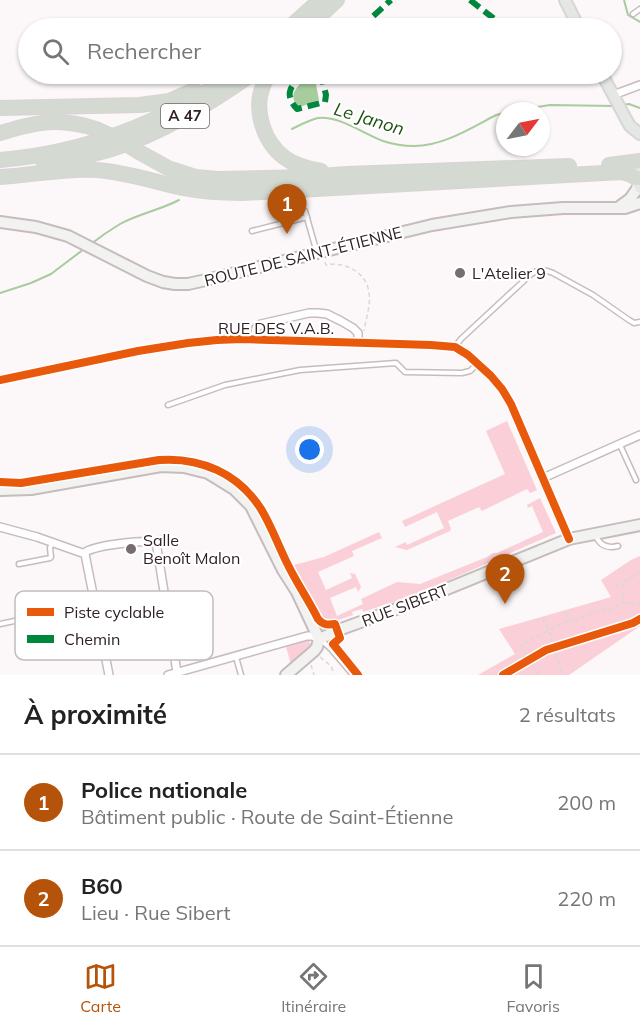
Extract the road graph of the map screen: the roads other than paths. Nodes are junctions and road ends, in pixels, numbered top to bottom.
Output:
1 (320, 0) edge
2 (338, 0) edge
3 (565, 0) edge
4 (640, 9) edge
5 (633, 14) dead end
6 (300, 18) edge
7 (318, 18) edge
8 (574, 18) edge
9 (238, 84) edge
10 (264, 84) edge
11 (607, 84) edge
12 (216, 85) joint
13 (640, 86) edge
14 (617, 102) junction
15 (0, 108) edge
16 (0, 133) edge
17 (638, 135) edge
18 (0, 160) edge
19 (640, 161) edge
20 (0, 170) edge
21 (347, 174) junction
22 (0, 177) edge
23 (638, 184) edge
24 (640, 203) edge
25 (616, 208) junction
26 (305, 211) dead end
27 (307, 217) junction
28 (0, 222) edge
29 (252, 231) dead end
30 (320, 255) junction
31 (640, 322) edge
32 (254, 339) junction
33 (364, 341) junction
34 (454, 347) junction
35 (478, 363) junction
36 (0, 380) edge
37 (168, 405) dead end
38 (640, 435) edge
39 (619, 444) junction
40 (543, 478) junction
41 (636, 480) dead end
42 (0, 490) edge
43 (640, 525) edge
44 (0, 527) edge
45 (595, 534) junction
46 (166, 538) dead end
47 (569, 539) junction
48 (154, 541) junction
49 (52, 542) junction
50 (618, 546) dead end
51 (84, 553) junction
52 (20, 564) dead end
53 (93, 591) edge
54 (163, 591) edge
55 (15, 621) edge
56 (0, 624) edge
57 (319, 639) junction
58 (235, 656) junction
59 (106, 660) edge
60 (172, 674) edge
61 (109, 675) edge
62 (241, 675) edge
63 (286, 675) edge
64 (353, 675) edge

1 - 6 highway
2 - 7 highway
3 - 8 main road
4 - 5 lane
9 - 20 highway, A 47
10 - 21 highway
11 - 14 main road
12 - 15 highway
12 - 18 highway, A 47
13 - 14 street
14 - 17 main road
16 - 21 highway, bridge
19 - 21 highway
19 - 23 main road
22 - 23 highway
23 - 25 street
24 - 25 street, ROUTE DE SAINT-ÉTIENNE
25 - 30 street, ROUTE DE SAINT-ÉTIENNE
26 - 27 lane
27 - 29 lane
27 - 30 lane
28 - 30 street, ROUTE DE SAINT-ÉTIENNE
31 - 34 lane
32 - 33 street, RUE DES V.A.B.
32 - 33 street, RUE DES V.A.B.
32 - 36 street, RUE DES V.A.B.
33 - 34 street, RUE DES V.A.B.
34 - 35 street, RUE DES V.A.B.
35 - 37 lane
35 - 40 street, RUE DES V.A.B.
38 - 39 street
39 - 40 street
39 - 41 lane
40 - 47 street, RUE DES V.A.B.
42 - 57 street
43 - 45 street, RUE SIBERT
44 - 49 street
45 - 47 street, RUE SIBERT
45 - 50 lane
46 - 48 lane
47 - 57 street, RUE SIBERT
48 - 51 street
48 - 54 street
49 - 51 street
49 - 52 lane
51 - 53 street
55 - 56 lane
57 - 58 street, RUE SIBERT
57 - 63 street
57 - 64 lane
58 - 60 street, RUE SIBERT
58 - 62 lane
59 - 61 street

